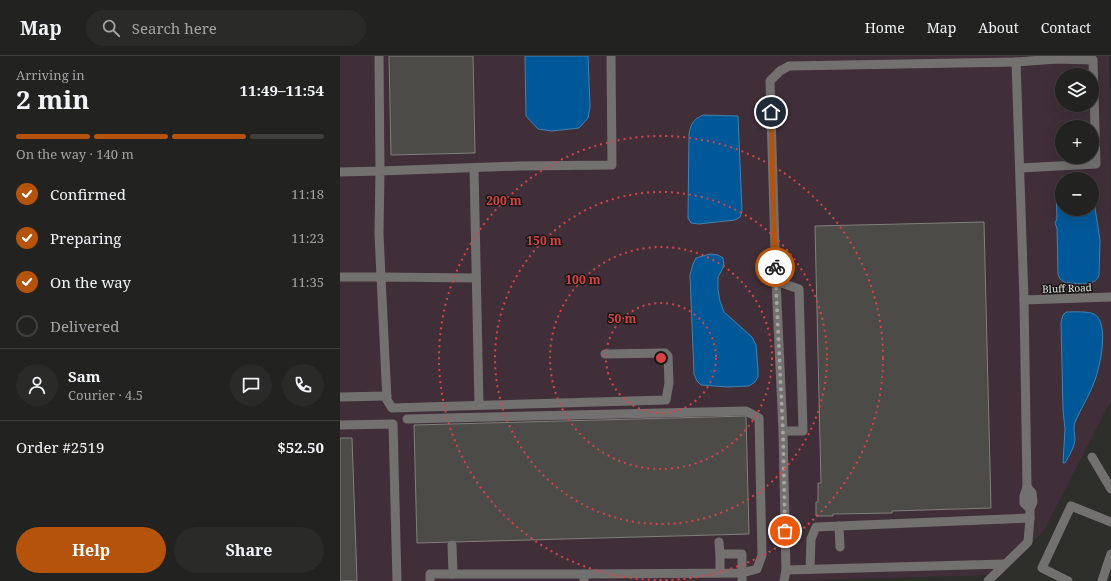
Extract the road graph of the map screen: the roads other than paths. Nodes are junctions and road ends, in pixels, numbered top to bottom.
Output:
1 (379, 56) edge
2 (611, 56) edge
3 (1016, 62) junction
4 (474, 168) junction
5 (1020, 168) junction
6 (380, 171) junction
7 (340, 172) edge
8 (340, 277) edge
9 (381, 277) junction
10 (476, 278) junction
11 (776, 280) junction
12 (1111, 297) edge
13 (1024, 300) junction
14 (606, 354) dead end
15 (387, 396) junction
16 (340, 397) edge
17 (479, 405) junction
18 (406, 418) dead end
19 (340, 425) edge
20 (783, 432) junction
21 (1092, 457) dead end
22 (1111, 489) edge
23 (1030, 514) junction
24 (1111, 522) edge
25 (839, 526) junction
26 (719, 542) dead end
27 (452, 545) dead end
28 (840, 547) dead end
29 (720, 554) junction
30 (1111, 554) edge
31 (1005, 564) junction
32 (810, 569) junction
33 (786, 570) junction
34 (720, 573) junction
35 (453, 574) junction
36 (584, 577) edge
37 (742, 577) edge
38 (397, 581) edge
39 (430, 581) edge
40 (784, 581) edge
41 (988, 581) edge
42 (1068, 581) edge
43 (1102, 581) edge

1 - 6 street
2 - 4 street
3 - 5 street
3 - 5 street
3 - 11 street
4 - 6 street
4 - 10 street
5 - 13 street
6 - 7 street
6 - 9 street
8 - 9 street
9 - 10 street
9 - 15 street
10 - 17 street
11 - 20 street
11 - 20 street
12 - 13 street, Bluff Road
13 - 23 street
14 - 17 street
15 - 16 street
15 - 17 street
18 - 37 street
19 - 38 street
20 - 33 street
21 - 22 street
23 - 25 street
23 - 31 street
24 - 42 street
25 - 28 street
25 - 32 street
26 - 29 street
27 - 35 street
29 - 34 street
29 - 37 street
30 - 43 street
31 - 32 street
31 - 41 street
32 - 33 street
33 - 40 street
34 - 36 street
34 - 37 street
35 - 36 street
35 - 39 street

